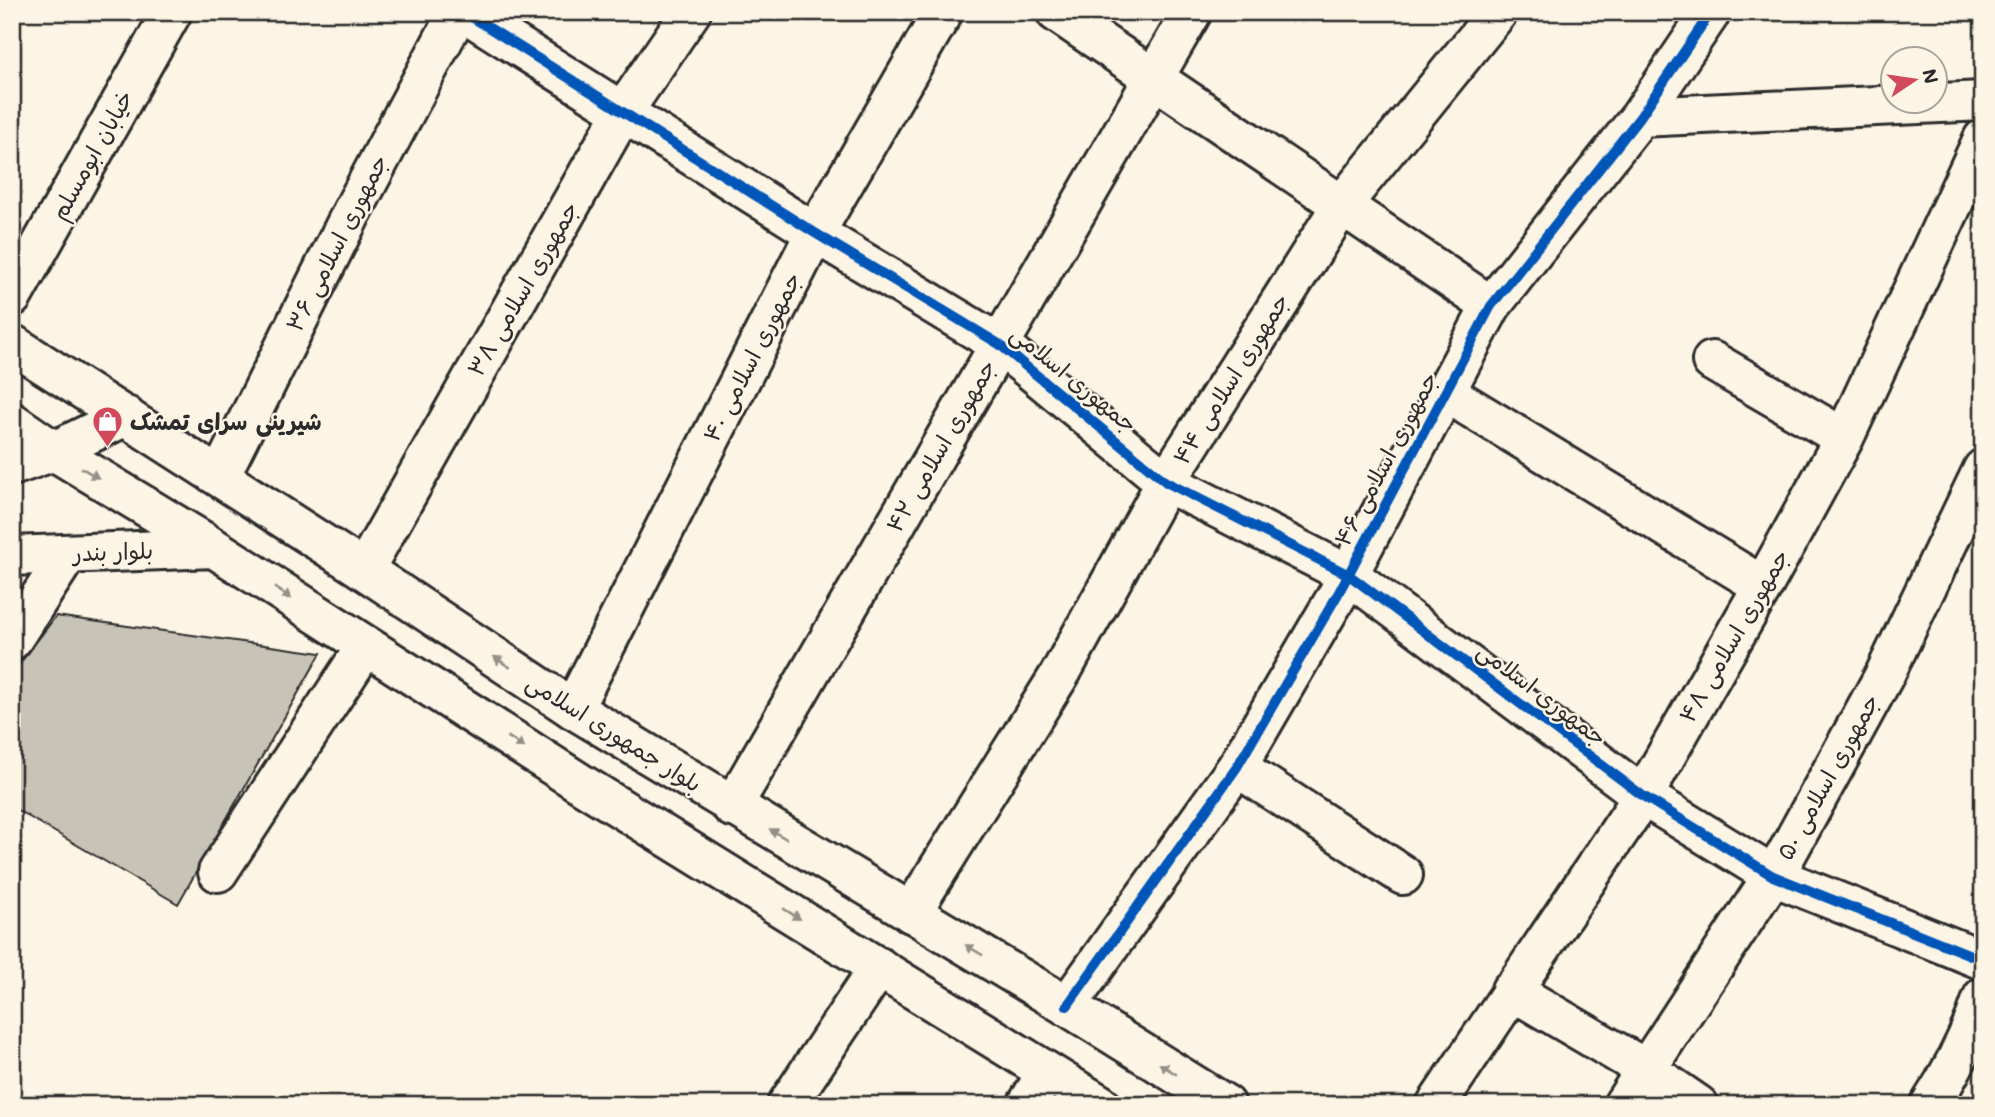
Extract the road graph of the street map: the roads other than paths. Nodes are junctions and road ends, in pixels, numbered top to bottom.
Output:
1 (172, 12) edge
2 (458, 12) edge
3 (464, 12) edge
4 (691, 12) edge
5 (943, 12) edge
6 (1056, 12) edge
7 (1192, 12) edge
8 (1498, 12) edge
9 (1710, 12) edge
10 (1153, 78) junction
11 (1983, 101) edge
12 (623, 113) junction
13 (1640, 117) junction
14 (1983, 139) edge
15 (1341, 206) junction
16 (815, 233) junction
17 (12, 297) edge
18 (1491, 306) junction
19 (12, 344) edge
20 (999, 344) junction
21 (1712, 361) dead end
22 (1445, 392) junction
23 (126, 416) junction
24 (12, 422) edge
25 (1844, 438) junction
26 (54, 451) junction
27 (12, 466) edge
28 (1983, 469) edge
29 (220, 477) junction
30 (1166, 482) junction
31 (214, 548) junction
32 (68, 554) junction
33 (12, 556) edge
34 (364, 570) junction
35 (1349, 575) junction
36 (1763, 586) junction
37 (12, 640) edge
38 (366, 646) junction
39 (573, 709) junction
40 (1237, 767) junction
41 (1643, 796) junction
42 (732, 807) junction
43 (218, 872) dead end
44 (1402, 875) dead end
45 (1773, 876) junction
46 (911, 913) junction
47 (1983, 960) edge
48 (879, 967) junction
49 (1511, 990) junction
50 (1983, 996) edge
51 (1067, 1006) junction
52 (1976, 1038) edge
53 (1647, 1070) junction
54 (1047, 1072) junction
55 (787, 1105) edge
56 (1027, 1105) edge
57 (1101, 1105) edge
58 (1226, 1105) edge
59 (1436, 1105) edge
60 (1623, 1105) edge
61 (1698, 1105) edge
62 (1930, 1105) edge

1 - 17 street, خیابان ابومسلم
2 - 29 street, جمهوری اسلامی ۳۶
3 - 12 street, جمهوری اسلامی
4 - 12 street, جمهوری اسلامی ۳۸
5 - 16 street, جمهوری اسلامی ۴۰
6 - 10 street
7 - 10 street, جمهوری اسلامی ۴۲
8 - 15 street, جمهوری اسلامی ۴۴
9 - 13 street, جمهوری اسلامی ۴۶
10 - 15 street
10 - 20 street, جمهوری اسلامی ۴۲
11 - 13 street
12 - 16 street, جمهوری اسلامی
12 - 34 street, جمهوری اسلامی ۳۸
13 - 18 street, جمهوری اسلامی ۴۶
14 - 25 street, جمهوری اسلامی ۴۸
15 - 18 street
15 - 30 street, جمهوری اسلامی ۴۴
16 - 20 street, جمهوری اسلامی
16 - 39 street, جمهوری اسلامی ۴۰
18 - 22 street, جمهوری اسلامی ۴۶
19 - 23 street, بلوار جمهوری اسلامی
20 - 30 street, جمهوری اسلامی
20 - 42 street, جمهوری اسلامی ۴۲
21 - 25 street
22 - 35 street, جمهوری اسلامی ۴۶
22 - 36 street
23 - 26 street
23 - 29 street, بلوار جمهوری اسلامی
24 - 26 street
25 - 36 street, جمهوری اسلامی ۴۸
26 - 27 street
26 -> 31 street
28 - 45 street, جمهوری اسلامی ۵۰
29 - 34 street, بلوار جمهوری اسلامی
30 - 35 street, جمهوری اسلامی
30 - 46 street, جمهوری اسلامی ۴۴
31 - 32 street, بلوار بندر
31 -> 38 street
32 - 33 street, بلوار بندر
32 - 37 street
39 -> 34 street, بلوار جمهوری اسلامی
35 - 40 street, جمهوری اسلامی ۴۶
35 - 41 street, جمهوری اسلامی
36 - 41 street, جمهوری اسلامی ۴۸
38 - 43 street
38 -> 48 street
39 - 42 street, بلوار جمهوری اسلامی
40 - 44 street
40 - 51 street, جمهوری اسلامی ۴۶
41 - 45 street, جمهوری اسلامی
41 - 49 street, جمهوری اسلامی ۴۸
46 -> 42 street, بلوار جمهوری اسلامی
45 - 47 street, جمهوری اسلامی
45 - 53 street, جمهوری اسلامی ۵۰
51 -> 46 street, بلوار جمهوری اسلامی
48 - 54 street
48 - 55 street
49 - 53 street
49 - 59 street, جمهوری اسلامی ۴۸
50 - 52 street
58 -> 51 street, بلوار جمهوری اسلامی
52 - 62 street
53 - 60 street, جمهوری اسلامی ۵۰
53 - 61 street
54 - 56 street
54 - 57 street

